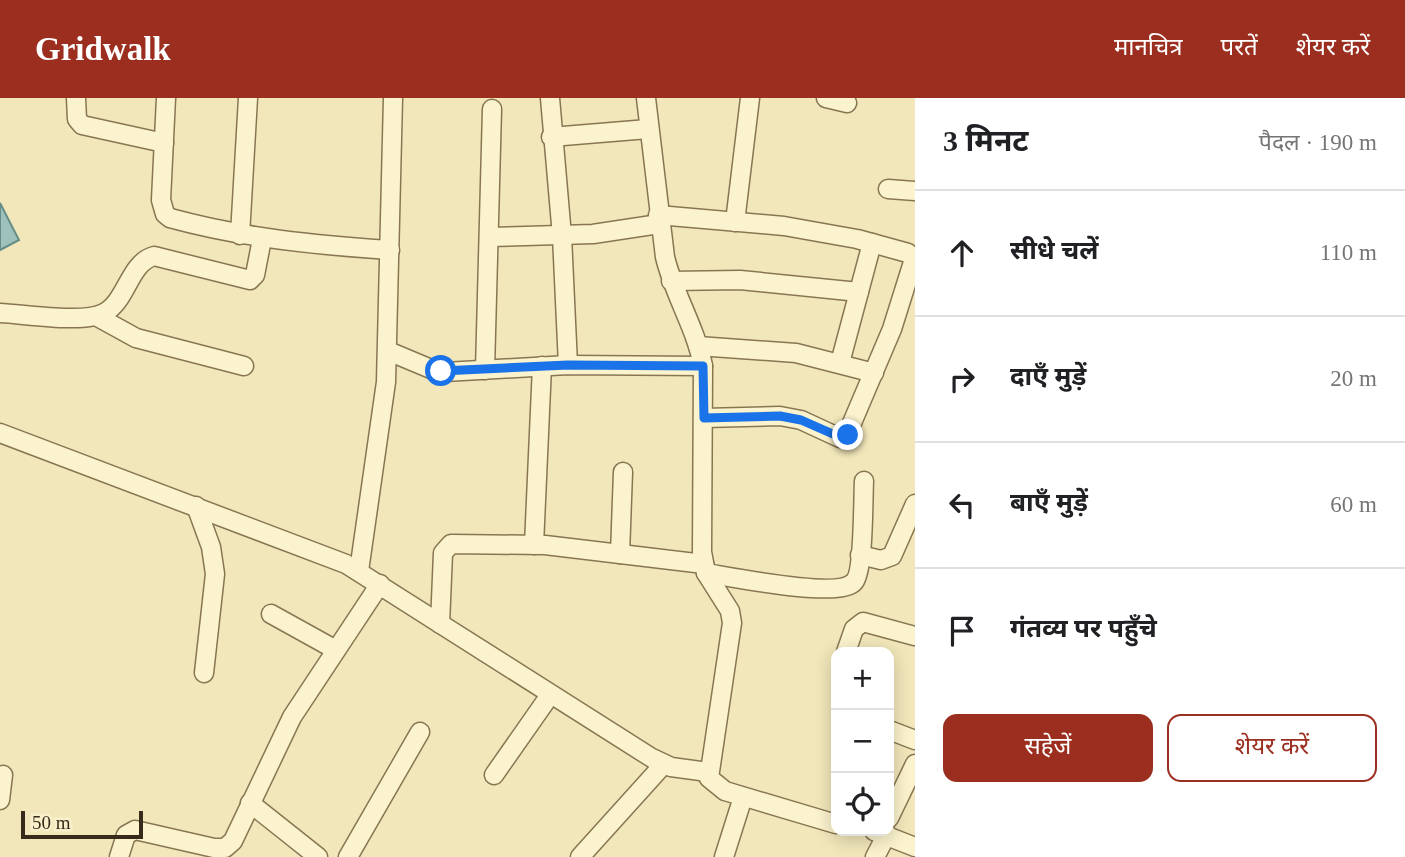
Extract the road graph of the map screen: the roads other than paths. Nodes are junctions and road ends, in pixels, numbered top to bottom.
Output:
1 (76, 98) edge
2 (166, 98) edge
3 (248, 98) edge
4 (393, 98) edge
5 (550, 98) edge
6 (646, 98) edge
7 (750, 98) edge
8 (826, 98) edge
9 (847, 103) dead end
10 (492, 109) dead end
11 (648, 129) junction
12 (551, 137) junction
13 (164, 143) junction
14 (888, 189) dead end
15 (915, 191) edge
16 (658, 220) junction
17 (735, 222) junction
18 (240, 234) junction
19 (562, 236) junction
20 (489, 237) junction
21 (262, 239) junction
22 (872, 243) junction
23 (390, 250) junction
24 (671, 281) junction
25 (859, 292) junction
26 (0, 313) edge
27 (96, 316) junction
28 (698, 346) junction
29 (388, 351) junction
30 (840, 363) junction
31 (568, 365) junction
32 (244, 366) dead end
33 (542, 366) junction
34 (703, 366) junction
35 (485, 370) junction
36 (874, 373) junction
37 (704, 418) junction
38 (0, 433) edge
39 (623, 472) dead end
40 (864, 481) dead end
41 (915, 504) edge
42 (196, 506) junction
43 (534, 545) junction
44 (620, 554) junction
45 (860, 555) junction
46 (705, 569) junction
47 (359, 571) junction
48 (380, 584) junction
49 (271, 614) dead end
50 (440, 624) junction
51 (915, 636) edge
52 (848, 647) edge
53 (336, 650) junction
54 (204, 673) dead end
55 (550, 695) junction
56 (894, 732) edge
57 (420, 733) dead end
58 (915, 740) edge
59 (664, 764) junction
60 (915, 764) edge
61 (4, 775) dead end
62 (494, 775) dead end
63 (715, 781) junction
64 (743, 797) junction
65 (0, 800) edge
66 (250, 803) junction
67 (894, 807) edge
68 (831, 823) edge
69 (894, 835) edge
70 (881, 836) edge
71 (915, 846) edge
72 (119, 857) edge
73 (318, 857) edge
74 (348, 857) edge
75 (580, 857) edge
76 (724, 857) edge
77 (875, 857) edge

1 - 13 street
2 - 13 street
3 - 18 street
4 - 23 street
5 - 12 street
6 - 11 street
7 - 17 street
8 - 9 street
10 - 20 street
11 - 12 street
11 - 16 street
12 - 19 street
13 - 18 street
14 - 15 street
16 - 17 street
16 - 19 street
16 - 24 street
17 - 22 street
18 - 21 street
19 - 20 street
19 - 31 street
20 - 35 street
21 - 23 street
21 - 27 street
22 - 25 street
22 - 36 street
23 - 29 street
24 - 25 street
24 - 28 street
25 - 30 street
26 - 27 street
27 - 32 street
28 - 30 street
28 - 34 street
29 - 35 street
29 - 47 street
30 - 36 street
31 - 33 street
31 - 34 street
33 - 35 street
33 - 43 street
34 - 37 street
36 - 37 street
37 - 46 street
38 - 42 street
39 - 44 street
40 - 45 street
41 - 45 street
42 - 47 street
42 - 54 street
43 - 44 street
43 - 50 street
44 - 46 street
45 - 46 street
46 - 63 street
47 - 48 street
48 - 50 street
48 - 53 street
49 - 53 street
50 - 55 street
51 - 52 street
53 - 66 street
55 - 59 street
55 - 62 street
56 - 58 street
57 - 74 street
59 - 63 street
59 - 75 street
60 - 67 street
61 - 65 street
63 - 64 street
64 - 68 street
64 - 76 street
66 - 72 street
66 - 73 street
69 - 71 street
70 - 77 street

